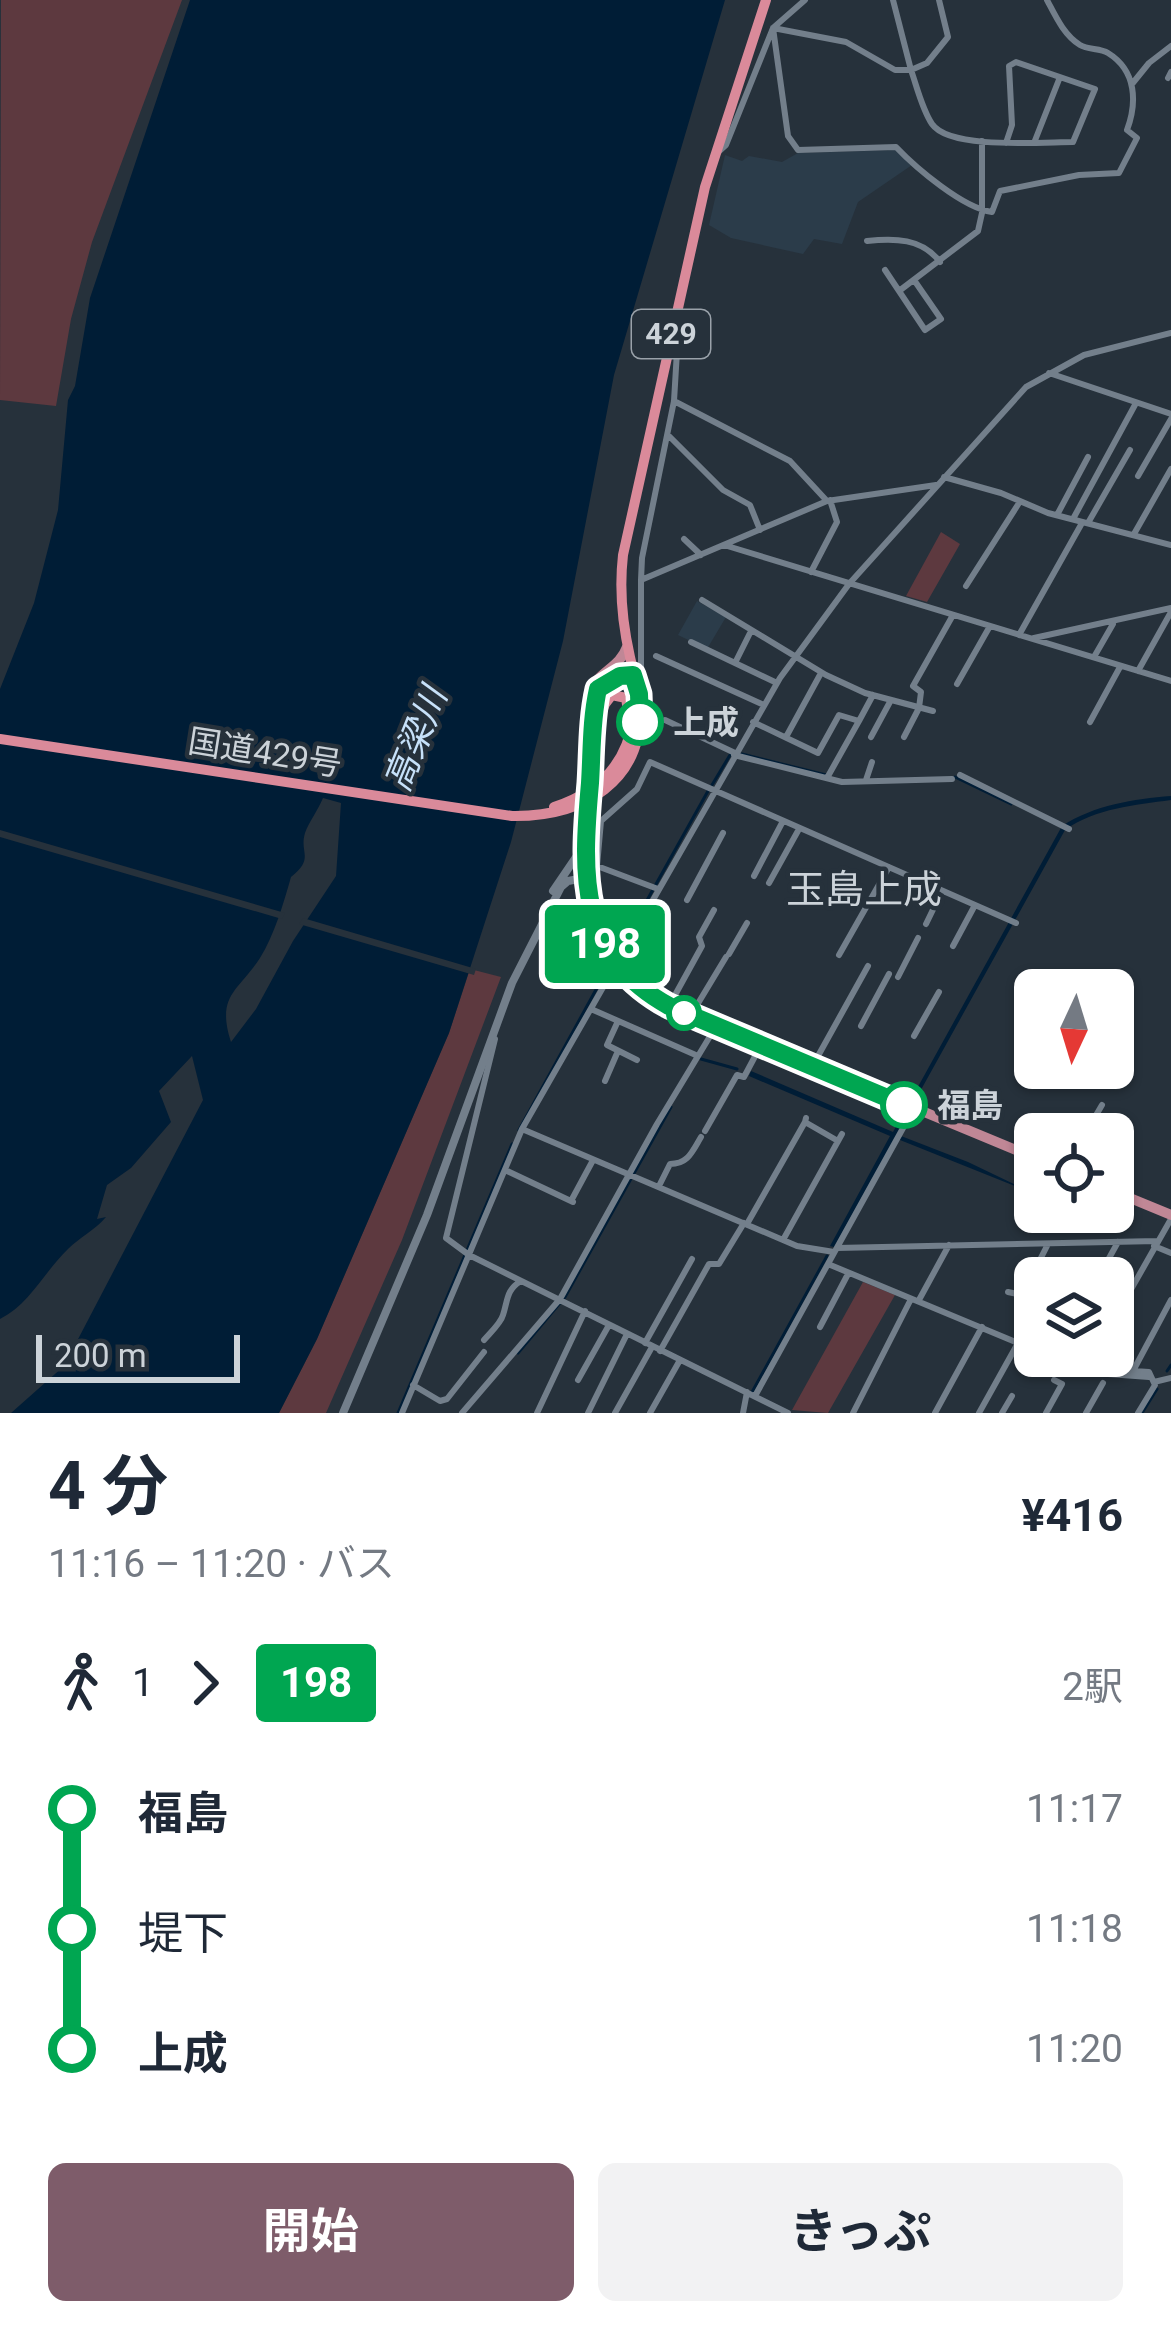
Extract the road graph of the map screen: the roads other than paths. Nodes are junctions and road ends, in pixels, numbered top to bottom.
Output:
1 (766, 0) edge
2 (806, 0) edge
3 (893, 0) edge
4 (939, 0) edge
5 (1047, 0) edge
6 (773, 28) junction
7 (1171, 46) edge
8 (911, 70) junction
9 (1060, 76) junction
10 (1132, 84) junction
11 (982, 141) junction
12 (1006, 142) junction
13 (1034, 143) junction
14 (714, 154) junction
15 (981, 210) junction
16 (866, 241) dead end
17 (940, 262) junction
18 (884, 271) dead end
19 (914, 280) junction
20 (899, 291) junction
21 (676, 313) junction
22 (1171, 333) edge
23 (1048, 374) junction
24 (674, 401) junction
25 (1136, 403) junction
26 (1171, 416) edge
27 (668, 435) junction
28 (1130, 450) dead end
29 (1088, 457) dead end
30 (1171, 469) edge
31 (1138, 476) dead end
32 (944, 477) junction
33 (936, 484) junction
34 (828, 501) junction
35 (1020, 501) junction
36 (1057, 515) junction
37 (1073, 519) junction
38 (1086, 522) junction
39 (760, 530) junction
40 (1134, 534) junction
41 (684, 539) dead end
42 (724, 545) junction
43 (1171, 545) edge
44 (701, 555) junction
45 (811, 572) junction
46 (641, 580) junction
47 (849, 584) junction
48 (966, 586) dead end
49 (702, 600) dead end
50 (1171, 610) edge
51 (952, 615) junction
52 (1114, 621) junction
53 (990, 626) junction
54 (751, 631) junction
55 (1019, 635) junction
56 (1031, 639) junction
57 (691, 642) dead end
58 (627, 647) junction
59 (656, 656) dead end
60 (1094, 657) junction
61 (794, 658) junction
62 (735, 663) junction
63 (1121, 666) junction
64 (1138, 671) junction
65 (821, 673) junction
66 (633, 675) junction
67 (1171, 681) edge
68 (777, 683) junction
69 (957, 684) dead end
70 (639, 694) junction
71 (872, 695) junction
72 (891, 700) junction
73 (764, 705) junction
74 (920, 708) junction
75 (933, 711) dead end
76 (594, 720) junction
77 (665, 720) dead end
78 (753, 722) junction
79 (859, 722) junction
80 (1090, 722) dead end
81 (593, 735) junction
82 (0, 736) edge
83 (904, 736) dead end
84 (786, 737) junction
85 (871, 737) dead end
86 (627, 745) junction
87 (734, 754) junction
88 (872, 762) dead end
89 (828, 776) junction
90 (866, 778) junction
91 (604, 786) junction
92 (713, 789) junction
93 (783, 820) junction
94 (800, 827) junction
95 (1067, 827) dead end
96 (723, 832) dead end
97 (585, 844) junction
98 (889, 867) junction
99 (754, 876) dead end
100 (584, 878) junction
101 (769, 884) dead end
102 (655, 888) junction
103 (943, 891) junction
104 (687, 900) dead end
105 (975, 905) junction
106 (714, 910) dead end
107 (542, 920) junction
108 (747, 923) dead end
109 (1016, 923) dead end
110 (926, 924) dead end
111 (918, 938) dead end
112 (953, 946) dead end
113 (839, 955) dead end
114 (616, 962) junction
115 (868, 966) dead end
116 (939, 992) dead end
117 (669, 1006) junction
118 (590, 1009) junction
119 (691, 1016) junction
120 (618, 1021) junction
121 (717, 1025) junction
122 (494, 1026) junction
123 (861, 1026) dead end
124 (914, 1036) dead end
125 (761, 1043) junction
126 (618, 1051) junction
127 (698, 1056) junction
128 (637, 1060) dead end
129 (813, 1065) junction
130 (605, 1081) dead end
131 (1102, 1105) dead end
132 (914, 1109) junction
133 (1097, 1113) edge
134 (522, 1129) junction
135 (1014, 1149) edge
136 (593, 1160) junction
137 (505, 1170) junction
138 (632, 1176) junction
139 (659, 1186) junction
140 (1134, 1200) edge
141 (1171, 1217) edge
142 (746, 1223) junction
143 (783, 1240) junction
144 (1118, 1242) junction
145 (1048, 1244) junction
146 (1156, 1244) junction
147 (949, 1245) junction
148 (833, 1250) junction
149 (466, 1253) junction
150 (1171, 1253) edge
151 (1110, 1257) edge
152 (692, 1259) dead end
153 (828, 1264) junction
154 (848, 1274) junction
155 (521, 1281) junction
156 (1134, 1283) edge
157 (1008, 1292) dead end
158 (916, 1299) junction
159 (563, 1300) junction
160 (1171, 1300) edge
161 (585, 1311) junction
162 (610, 1324) junction
163 (820, 1327) dead end
164 (983, 1327) junction
165 (627, 1334) junction
166 (484, 1340) dead end
167 (1014, 1340) edge
168 (652, 1347) junction
169 (1014, 1349) edge
170 (484, 1352) dead end
171 (680, 1360) junction
172 (1134, 1367) edge
173 (1134, 1371) edge
174 (1132, 1377) edge
175 (1171, 1378) edge
176 (1153, 1379) junction
177 (578, 1380) dead end
178 (1054, 1380) dead end
179 (1103, 1383) dead end
180 (413, 1385) junction
181 (751, 1394) junction
182 (1012, 1396) dead end
183 (344, 1413) edge
184 (402, 1413) edge
185 (462, 1413) edge
186 (536, 1413) edge
187 (588, 1413) edge
188 (615, 1413) edge
189 (650, 1413) edge
190 (742, 1413) edge
191 (788, 1413) edge
192 (853, 1413) edge
193 (934, 1413) edge
194 (979, 1413) edge
195 (1001, 1413) edge
196 (1046, 1413) edge
197 (1086, 1413) edge
198 (1138, 1413) edge

1 - 14 highway, 429
2 - 6 street
3 - 8 street
4 - 8 street
5 - 10 street
6 - 8 street
6 - 14 street
6 - 15 street
7 - 10 street
8 - 11 street
9 - 12 street
9 - 13 street
9 - 13 street
10 - 15 street
11 - 12 street
11 - 15 street
12 - 13 street
14 - 21 highway, 429
15 - 17 street
16 - 17 street
17 - 19 street
18 - 20 street
19 - 20 street
19 - 20 street
21 - 24 street
21 - 58 highway, 429
22 - 23 street
23 - 25 street
23 - 32 street
24 - 27 street
24 - 34 street
25 - 26 street
25 - 37 street
26 - 31 street
27 - 39 street
27 - 46 street
28 - 38 street
29 - 36 street
30 - 40 street
32 - 33 street
32 - 35 street
33 - 34 street
33 - 47 street
34 - 39 street
34 - 45 street
35 - 36 street
35 - 48 street
36 - 37 street
37 - 38 street
38 - 40 street
38 - 55 street
39 - 42 street
40 - 43 street
41 - 44 street
42 - 44 street
42 - 45 street
44 - 46 street
45 - 47 street
46 - 70 street
47 - 51 street
47 - 61 street
49 - 54 street
50 - 52 street
50 - 64 street
51 - 53 street
51 - 74 street
52 - 56 street
52 - 60 street
53 - 55 street
53 - 69 street
54 - 61 street
54 - 62 street
55 - 56 street
56 - 60 street
57 - 62 street
58 - 66 highway, 429
58 - 76 main road
59 - 73 street
60 - 63 street
61 - 65 street
61 - 68 street
62 - 68 street
63 - 64 street
63 - 80 street
64 - 67 street
65 - 71 street
65 - 84 street
66 - 70 highway, 429
66 - 76 main road
66 - 86 highway, 429
68 - 73 street
70 - 91 highway, 429
71 - 72 street
71 - 79 street
72 - 74 street
72 - 85 street
73 - 78 street
74 - 75 street
74 - 83 street
76 - 81 main road
77 - 87 street
78 - 84 street
78 - 87 street
79 - 84 street
79 - 89 street
81 - 86 highway
81 - 97 main road
82 - 91 highway, 国道429号
86 - 91 highway, 429
87 - 89 street
87 - 92 street
88 - 90 street
89 - 90 street
90 - 95 street
92 - 93 street
92 - 102 street
92 - 102 street
93 - 94 street
93 - 99 street
94 - 98 street
94 - 101 street
96 - 104 street
97 - 100 main road
97 - 107 street
98 - 103 street
98 - 113 street
100 - 107 street
100 - 114 main road
102 - 114 street
103 - 105 street
103 - 110 street
105 - 109 street
105 - 112 street
106 - 117 street
107 - 122 street
108 - 119 street
111 - 123 street
114 - 117 main road
114 - 118 street
115 - 129 street
116 - 124 street
117 - 119 main road
118 - 120 street
118 - 134 street
119 - 121 main road
120 - 126 street
120 - 127 street
121 - 125 main road
121 - 127 street
122 - 149 street
122 - 183 street
125 - 129 main road
125 - 139 street
126 - 128 street
126 - 130 street
127 - 138 street
129 - 132 main road
131 - 133 street
132 - 135 main road
132 - 148 street
134 - 136 street
134 - 137 street
136 - 137 street
136 - 138 street
137 - 149 street
138 - 139 street
138 - 159 street
139 - 142 street
140 - 141 main road
141 - 146 street
142 - 143 street
142 - 143 street
142 - 168 street
143 - 148 street
144 - 145 street
144 - 146 street
144 - 151 street
145 - 147 street
145 - 157 street
146 - 150 street
146 - 156 street
147 - 148 street
147 - 158 street
148 - 153 street
149 - 155 street
149 - 180 street
152 - 168 street
153 - 154 street
153 - 181 street
154 - 158 street
154 - 163 street
155 - 159 street
155 - 166 street
158 - 164 street
158 - 192 street
159 - 161 street
159 - 185 street
160 - 172 street
161 - 162 street
161 - 186 street
162 - 165 street
162 - 177 street
164 - 167 street
164 - 193 street
165 - 168 street
165 - 187 street
168 - 171 street
168 - 188 street
169 - 194 street
170 - 180 street
171 - 181 street
171 - 189 street
173 - 176 street
174 - 176 street
175 - 176 street
176 - 198 street
178 - 196 street
179 - 197 street
180 - 184 street
181 - 190 street
181 - 191 street
182 - 195 street

